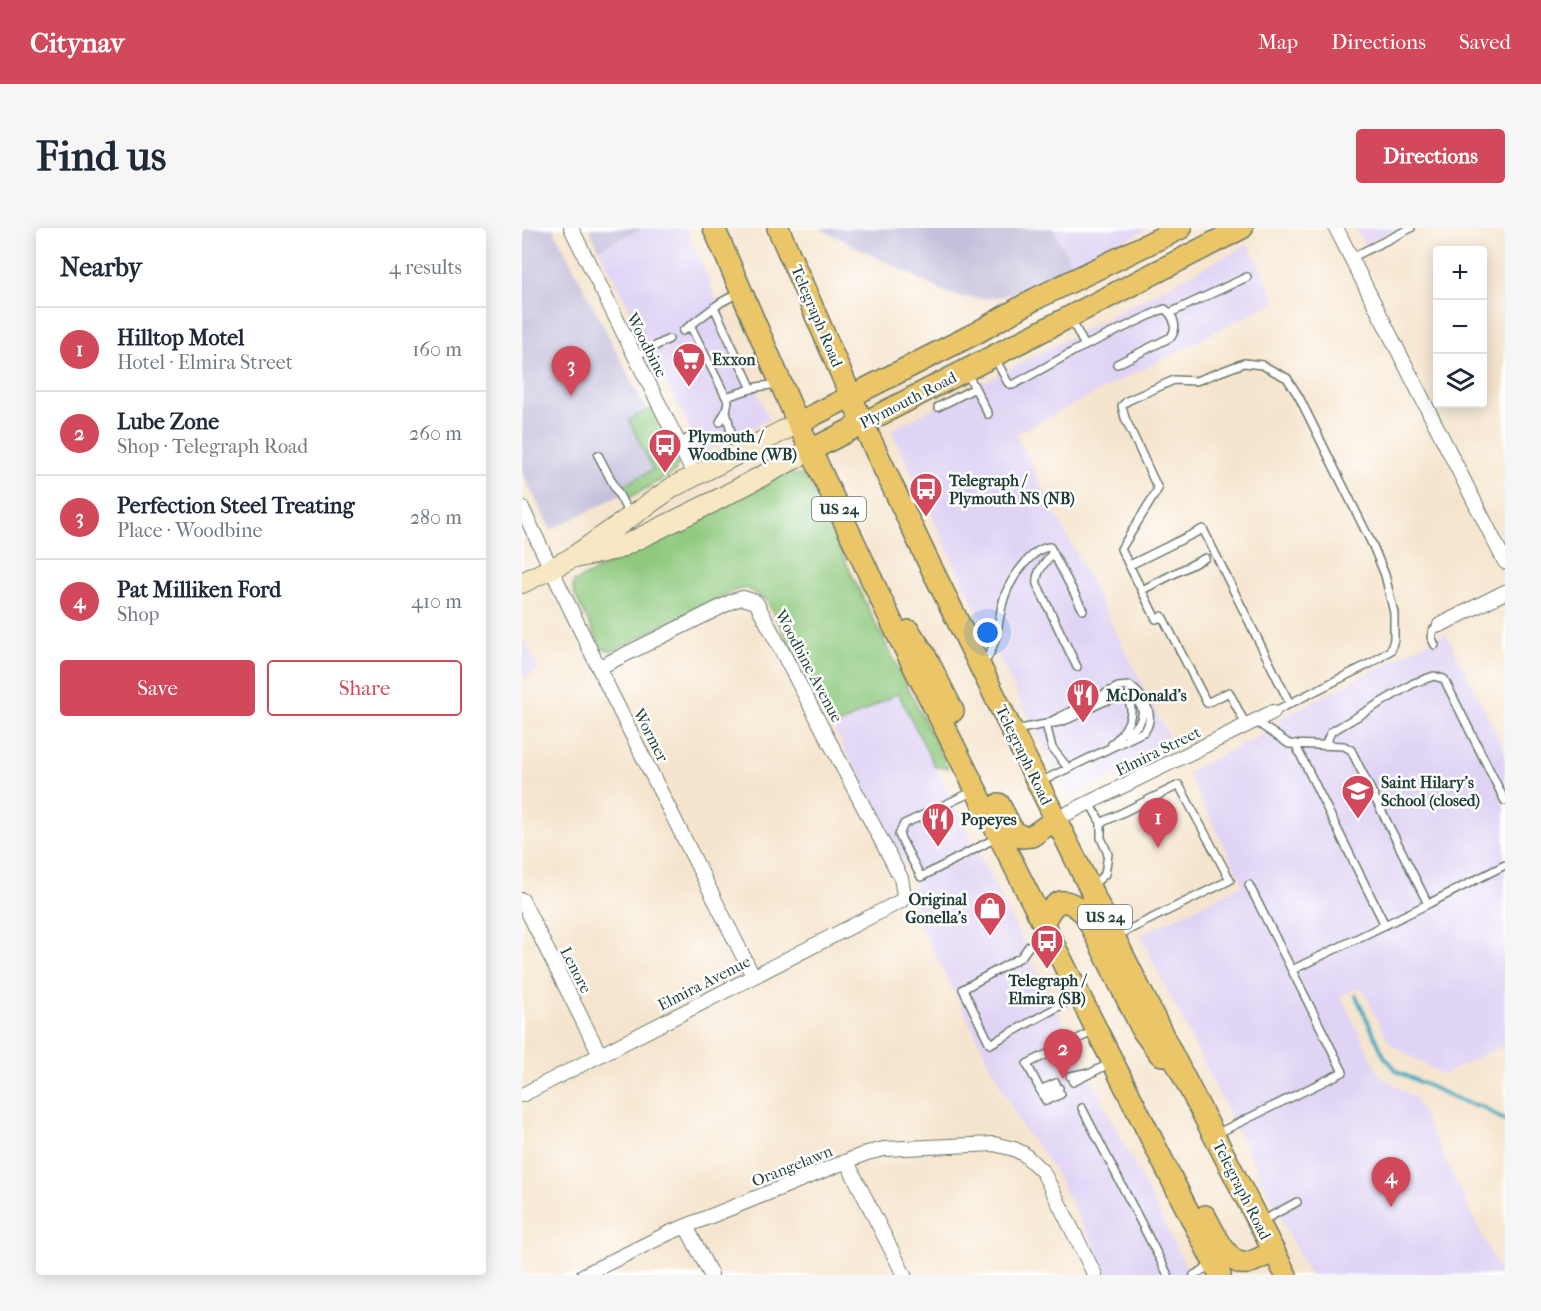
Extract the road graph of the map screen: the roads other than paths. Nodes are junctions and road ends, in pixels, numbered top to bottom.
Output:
1 (571, 228) edge
2 (714, 228) edge
3 (778, 228) edge
4 (1181, 228) edge
5 (1242, 228) edge
6 (1336, 228) edge
7 (1411, 228) edge
8 (1351, 258) junction
9 (1247, 277) dead end
10 (741, 291) junction
11 (714, 308) junction
12 (1170, 313) junction
13 (1070, 316) junction
14 (669, 339) dead end
15 (1085, 346) junction
16 (994, 356) junction
17 (634, 357) junction
18 (1117, 364) dead end
19 (970, 380) junction
20 (781, 383) junction
21 (752, 389) junction
22 (851, 396) junction
23 (726, 397) junction
24 (938, 407) dead end
25 (726, 411) junction
26 (988, 414) dead end
27 (720, 422) dead end
28 (798, 423) junction
29 (863, 424) junction
30 (695, 434) dead end
31 (678, 444) junction
32 (811, 450) junction
33 (736, 454) junction
34 (598, 455) dead end
35 (695, 476) junction
36 (936, 489) dead end
37 (902, 506) junction
38 (522, 508) edge
39 (630, 516) junction
40 (1053, 552) junction
41 (1204, 558) dead end
42 (570, 559) junction
43 (1505, 562) edge
44 (1130, 565) junction
45 (552, 567) junction
46 (867, 568) junction
47 (522, 583) edge
48 (1142, 590) junction
49 (1505, 592) edge
50 (1083, 610) dead end
51 (1440, 625) joint
52 (1435, 645) dead end
53 (600, 667) junction
54 (980, 667) junction
55 (1077, 667) dead end
56 (1126, 697) junction
57 (1290, 704) junction
58 (1274, 712) joint
59 (1251, 723) junction
60 (1046, 724) junction
61 (1012, 730) junction
62 (1125, 733) junction
63 (1295, 744) junction
64 (1325, 745) junction
65 (1105, 751) junction
66 (1068, 768) junction
67 (1037, 783) junction
68 (976, 789) junction
69 (1505, 801) edge
70 (1090, 803) junction
71 (1056, 819) junction
72 (1101, 823) junction
73 (1008, 835) junction
74 (1505, 865) edge
75 (1249, 885) dead end
76 (1090, 887) junction
77 (522, 900) edge
78 (901, 901) joint
79 (1428, 904) junction
80 (1385, 925) junction
81 (1045, 927) junction
82 (1115, 937) junction
83 (1292, 970) junction
84 (753, 976) junction
85 (1080, 995) junction
86 (1096, 1030) junction
87 (600, 1055) junction
88 (1175, 1060) junction
89 (1112, 1063) junction
90 (1093, 1072) junction
91 (1042, 1093) junction
92 (522, 1095) edge
93 (1082, 1108) dead end
94 (1148, 1132) junction
95 (1214, 1135) junction
96 (847, 1162) junction
97 (1297, 1202) dead end
98 (1259, 1223) junction
99 (686, 1226) junction
100 (1274, 1251) junction
101 (1217, 1270) edge
102 (584, 1275) edge
103 (711, 1275) edge
104 (904, 1275) edge
105 (1095, 1275) edge
106 (1168, 1275) edge
107 (1194, 1275) edge
108 (1286, 1275) edge

1 - 17 street, Woodbine
2 - 10 main road, US 24
3 - 22 main road, Telegraph Road / US 24
4 - 22 main road, Plymouth Road
5 - 13 main road, Plymouth Road
6 - 8 street
7 - 8 lane
8 - 43 street
9 - 12 lane
10 - 11 lane
10 - 20 main road, US 24
11 - 21 lane
11 - 23 lane
12 - 15 lane
12 - 18 lane
13 - 15 lane
13 - 16 main road, Plymouth Road
14 - 17 lane
15 - 16 lane
16 - 19 main road, Plymouth Road
17 - 31 street, Woodbine
19 - 24 lane
19 - 26 lane
19 - 29 main road, Plymouth Road
20 - 21 lane
20 - 28 main road, US 24
21 - 23 lane
22 - 28 main road, Plymouth Road
22 - 29 main road, Telegraph Road / US 24
23 - 25 lane
25 - 27 lane
25 - 33 lane
28 - 32 main road, US 24
28 - 33 main road, Plymouth Road
29 - 32 main road, Plymouth Road
29 - 37 main road, Telegraph Road / US 24
30 - 31 lane
31 - 35 street, Woodbine
32 - 42 main road, Plymouth Road
32 - 46 main road, US 24
33 - 35 main road, Plymouth Road
34 - 39 lane
35 - 39 main road, Plymouth Road
36 - 37 lane
37 - 54 main road, Telegraph Road / US 24
38 - 45 street, Wormer
39 - 42 main road, Plymouth Road
40 - 50 lane
40 - 54 lane
40 - 55 lane
41 - 48 lane
42 - 45 main road, Plymouth Road
44 - 48 lane
44 - 57 lane
44 - 57 lane
45 - 47 main road, Plymouth Road
45 - 53 street, Wormer
46 - 68 main road, US 24
46 - 73 main road
48 - 59 lane
49 - 51 street
51 - 52 lane
53 - 78 street, Woodbine Avenue
53 - 84 street, Wormer
54 - 61 main road, Telegraph Road / US 24
56 - 60 lane
56 - 62 lane
56 - 62 lane
57 - 58 lane
58 - 59 street, Elmira Street
59 - 63 lane
59 - 70 street, Elmira Street
60 - 61 lane
60 - 65 lane
60 - 66 lane
61 - 67 main road, Telegraph Road / US 24
62 - 65 lane
63 - 64 lane
63 - 80 lane
64 - 69 lane
64 - 79 lane
65 - 66 lane
66 - 67 lane
67 - 71 main road, Telegraph Road / US 24
68 - 73 main road, US 24
68 - 73 lane
70 - 71 street, Elmira Street
70 - 72 lane
71 - 73 main road
71 - 76 main road, Telegraph Road / US 24
72 - 76 lane
72 - 82 lane
73 - 81 main road, US 24
74 - 79 lane
75 - 83 lane
76 - 82 main road, Telegraph Road / US 24
77 - 87 street, Lenore
78 - 84 street, Elmira Avenue
79 - 80 lane
80 - 83 lane
81 - 85 main road, US 24
81 - 85 lane
81 - 88 main road
82 - 88 main road, Telegraph Road / US 24
83 - 95 lane
84 - 87 street, Elmira Avenue
85 - 86 main road, US 24
86 - 89 main road, US 24
86 - 91 lane
87 - 92 street, Elmira Avenue
88 - 95 main road, Telegraph Road / US 24
89 - 90 lane
89 - 94 main road, US 24
90 - 90 lane
91 - 91 lane
93 - 106 lane
94 - 100 main road
94 - 101 main road, US 24
95 - 98 main road, Telegraph Road / US 24
96 - 99 street, Orangelawn
96 - 104 street
96 - 105 street, Orangelawn
97 - 98 lane
98 - 100 main road, Telegraph Road / US 24
99 - 102 street, Orangelawn
99 - 103 street
100 - 108 main road, Telegraph Road / US 24
101 - 107 lane

